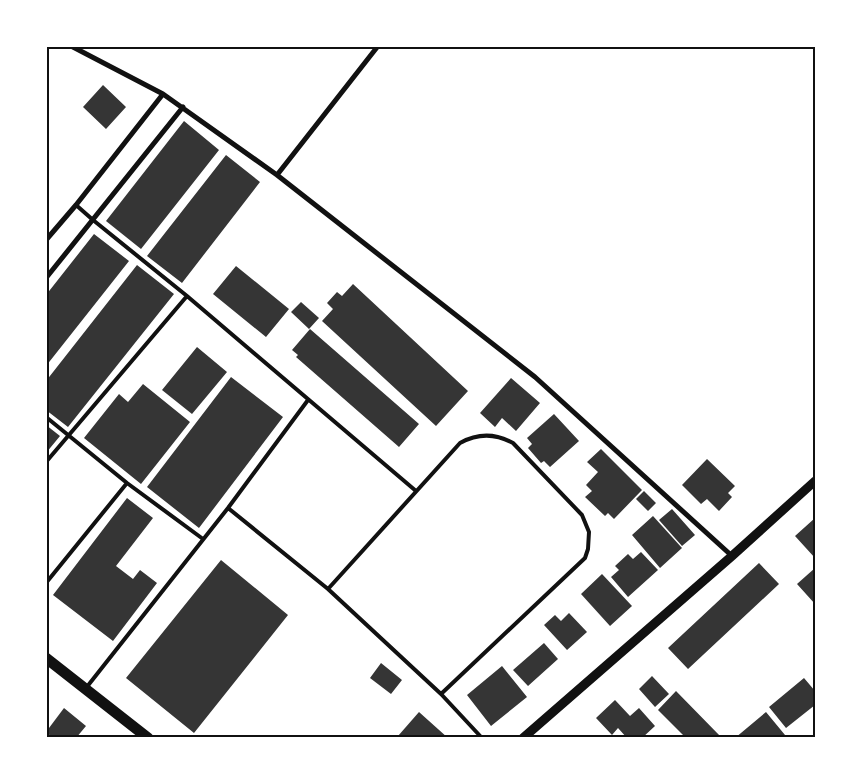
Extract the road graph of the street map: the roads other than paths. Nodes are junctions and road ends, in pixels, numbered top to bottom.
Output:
1 (71, 46) edge
2 (378, 46) edge
3 (163, 94) junction
4 (183, 107) junction
5 (277, 175) junction
6 (76, 205) junction
7 (93, 220) junction
8 (46, 240) edge
9 (46, 278) edge
10 (187, 296) junction
11 (308, 400) junction
12 (46, 417) edge
13 (70, 436) junction
14 (46, 462) edge
15 (815, 482) edge
16 (127, 483) junction
17 (416, 491) junction
18 (228, 508) junction
19 (203, 539) junction
20 (732, 556) junction
21 (46, 583) edge
22 (328, 589) junction
23 (46, 658) edge
24 (86, 688) junction
25 (441, 694) junction
26 (148, 738) edge
27 (482, 738) edge
28 (523, 738) edge

1 - 3 street
2 - 5 street
3 - 4 street
3 - 6 street
4 - 5 street
4 - 7 street
5 - 20 street
6 - 7 lane
6 - 8 street
7 - 9 street
7 - 10 lane
10 - 11 lane
10 - 13 lane
11 - 17 lane
11 - 18 lane
12 - 13 lane
13 - 14 lane
13 - 16 lane
15 - 20 street
16 - 19 lane
16 - 21 lane
17 - 22 lane
17 - 25 lane
18 - 19 lane
18 - 22 lane
19 - 24 lane
20 - 28 street
22 - 25 lane
23 - 24 main road
24 - 26 main road
25 - 27 lane

